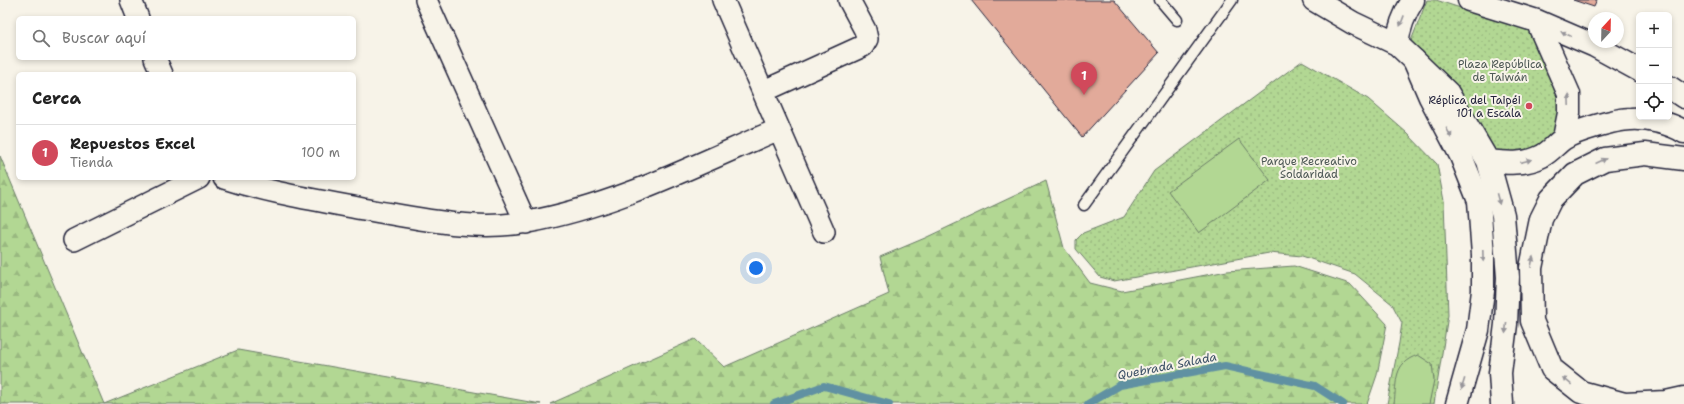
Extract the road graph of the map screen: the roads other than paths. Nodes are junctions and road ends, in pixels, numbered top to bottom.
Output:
1 (131, 0) edge
2 (426, 0) edge
3 (722, 0) edge
4 (849, 0) edge
5 (1160, 0) edge
6 (1232, 0) edge
7 (1314, 0) edge
8 (1413, 0) edge
9 (1469, 0) edge
10 (137, 16) edge
11 (1177, 20) dead end
12 (1537, 21) junction
13 (1397, 44) junction
14 (156, 60) edge
15 (1414, 60) junction
16 (1636, 68) edge
17 (161, 72) edge
18 (1672, 89) edge
19 (764, 91) junction
20 (1684, 97) edge
21 (779, 129) junction
22 (1684, 132) edge
23 (1564, 138) junction
24 (1684, 159) edge
25 (1488, 161) junction
26 (195, 180) edge
27 (231, 180) edge
28 (1084, 205) dead end
29 (526, 223) junction
30 (824, 232) dead end
31 (74, 240) dead end
32 (1684, 398) edge
33 (1457, 404) edge
34 (1502, 404) edge

1 - 10 street
2 - 29 street
3 - 19 street
4 - 19 street
5 - 11 lane
6 - 28 lane
7 - 13 main road
8 -> 13 main road
9 - 12 main road
16 -> 12 main road
23 -> 12 main road
13 - 15 main road
14 - 17 street
15 - 25 main road
15 -> 33 main road
18 - 20 main road
19 - 21 street
21 - 29 street
21 - 30 street
22 - 23 main road
25 -> 23 main road
32 -> 24 main road
25 -> 34 main road
26 - 31 street
27 - 29 street

